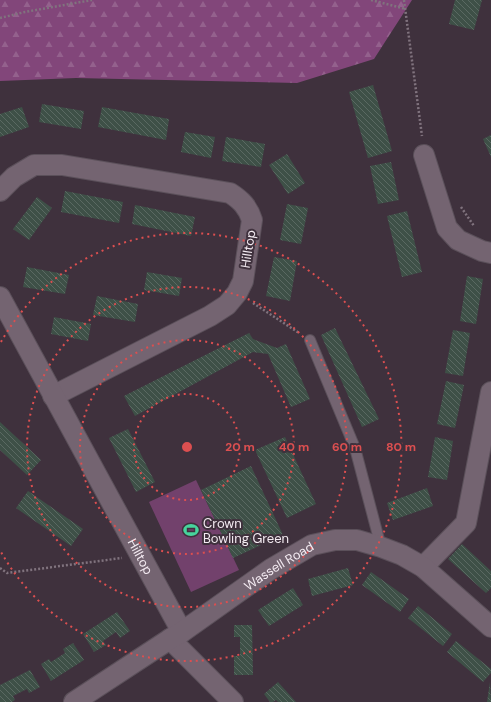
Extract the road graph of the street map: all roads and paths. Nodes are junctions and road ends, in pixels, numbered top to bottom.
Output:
1 (92, 0) edge
2 (371, 0) edge
3 (404, 0) edge
4 (406, 9) junction
5 (0, 18) edge
6 (424, 155) joint
7 (0, 191) edge
8 (460, 205) dead end
9 (478, 231) dead end
10 (491, 253) edge
11 (237, 294) junction
12 (0, 297) edge
13 (310, 340) joint
14 (491, 392) edge
15 (53, 396) junction
16 (381, 547) junction
17 (140, 556) junction
18 (423, 567) junction
19 (0, 568) edge
20 (491, 627) edge
21 (176, 636) junction
22 (74, 702) edge
23 (233, 702) edge

1 - 5 path
2 - 4 path
3 - 4 path
4 - 6 path
6 - 10 street
7 - 11 street, Hilltop
8 - 9 path
11 - 13 path
11 - 15 street, Hilltop
12 - 15 street, Hilltop
13 - 16 lane
14 - 18 street
15 - 17 street, Hilltop
16 - 18 street, Wassell Road
16 - 21 street, Wassell Road
17 - 19 path
17 - 21 street, Hilltop
18 - 20 street, Wassell Road
21 - 22 street, Wassell Road
21 - 23 street, Hilltop

